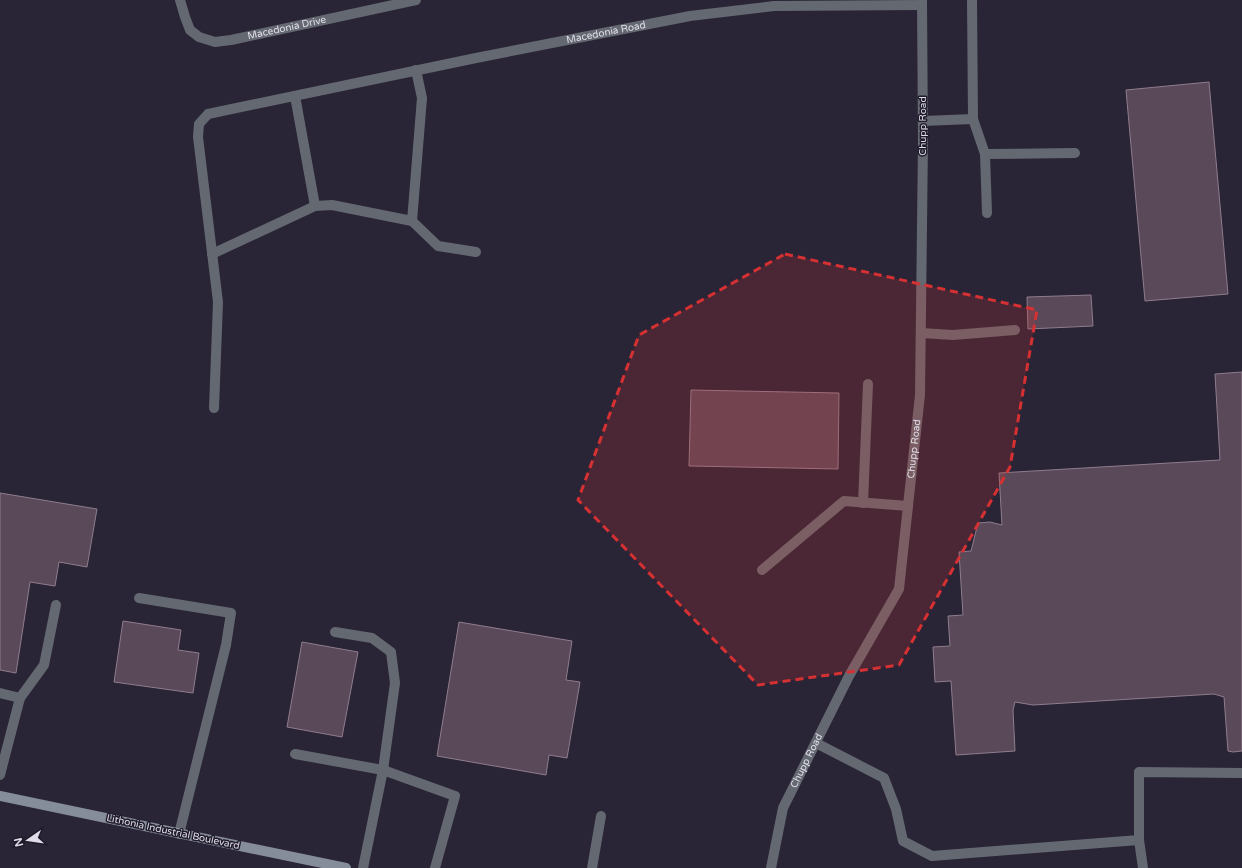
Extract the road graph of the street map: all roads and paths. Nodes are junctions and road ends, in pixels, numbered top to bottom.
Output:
1 (180, 0) edge
2 (416, 0) edge
3 (972, 0) edge
4 (922, 3) edge
5 (416, 70) junction
6 (294, 96) junction
7 (973, 119) junction
8 (923, 121) junction
9 (1075, 153) dead end
10 (985, 154) junction
11 (315, 206) junction
12 (987, 213) dead end
13 (412, 221) junction
14 (476, 252) dead end
15 (212, 254) junction
16 (1015, 330) dead end
17 (921, 333) junction
18 (868, 384) dead end
19 (214, 408) dead end
20 (863, 503) junction
21 (908, 506) junction
22 (762, 570) dead end
23 (139, 598) dead end
24 (56, 605) dead end
25 (335, 632) dead end
26 (0, 693) edge
27 (20, 698) junction
28 (816, 742) junction
29 (295, 754) dead end
30 (383, 770) junction
31 (1242, 773) edge
32 (0, 775) edge
33 (0, 796) edge
34 (601, 816) dead end
35 (179, 834) junction
36 (1140, 840) junction
37 (346, 868) edge
38 (363, 868) edge
39 (435, 868) edge
40 (592, 868) edge
41 (771, 868) edge
42 (1143, 868) edge

1 - 2 street, Macedonia Drive
3 - 7 street
4 - 5 street, Macedonia Road
4 - 8 street, Chupp Road
5 - 6 street, Macedonia Road
5 - 13 street
6 - 11 street
6 - 15 street, Macedonia Road
7 - 8 street
7 - 10 street
8 - 17 street, Chupp Road
9 - 10 street
10 - 12 street
11 - 13 street
11 - 15 street
13 - 14 street
15 - 19 street, Macedonia Road
16 - 17 street
17 - 21 street, Chupp Road
18 - 20 street
20 - 21 street
20 - 22 street
21 - 28 street, Chupp Road
23 - 35 street
24 - 27 street
25 - 30 street
26 - 27 street
27 - 32 street
28 - 36 street
28 - 41 street, Chupp Road
29 - 30 street
30 - 38 street
30 - 39 street
31 - 36 street
33 - 35 main road, Lithonia Industrial Boulevard
34 - 40 street
35 - 37 main road, Lithonia Industrial Boulevard
36 - 42 street

